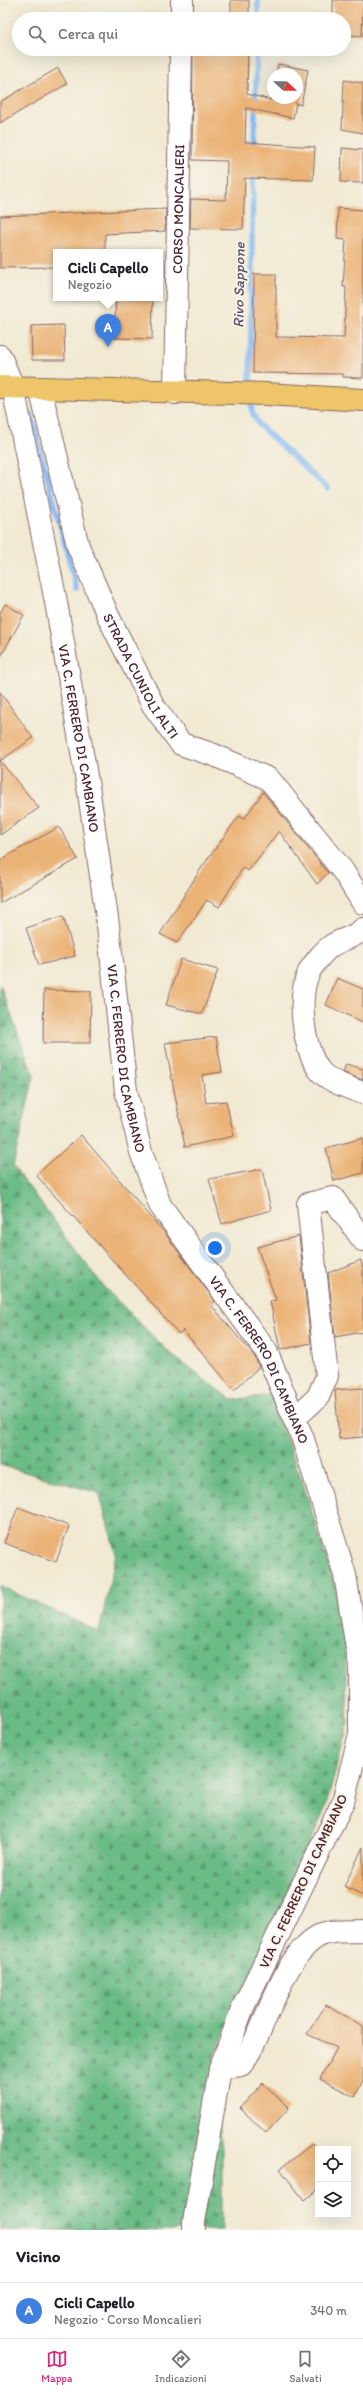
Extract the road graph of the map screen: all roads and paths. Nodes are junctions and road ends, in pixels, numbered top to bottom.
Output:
1 (182, 0) edge
2 (182, 12) edge
3 (181, 56) edge
4 (0, 356) edge
5 (6, 387) edge
6 (40, 388) junction
7 (175, 393) junction
8 (363, 400) edge
9 (363, 903) edge
10 (363, 929) edge
11 (363, 1092) edge
12 (363, 1240) edge
13 (294, 1419) junction
14 (363, 1931) edge
15 (220, 2069) junction
16 (194, 2230) edge

1 - 2 street
3 - 7 street, CORSO MONCALIERI
4 - 5 street, VIA C. FERRERO DI CAMBIANO
5 - 6 main road
5 - 13 street, VIA C. FERRERO DI CAMBIANO
6 - 7 main road
6 - 9 street, STRADA CUNIOLI ALTI
7 - 8 main road
10 - 11 street
12 - 13 street
13 - 15 street, VIA C. FERRERO DI CAMBIANO
14 - 15 street
15 - 16 street, VIA C. FERRERO DI CAMBIANO

